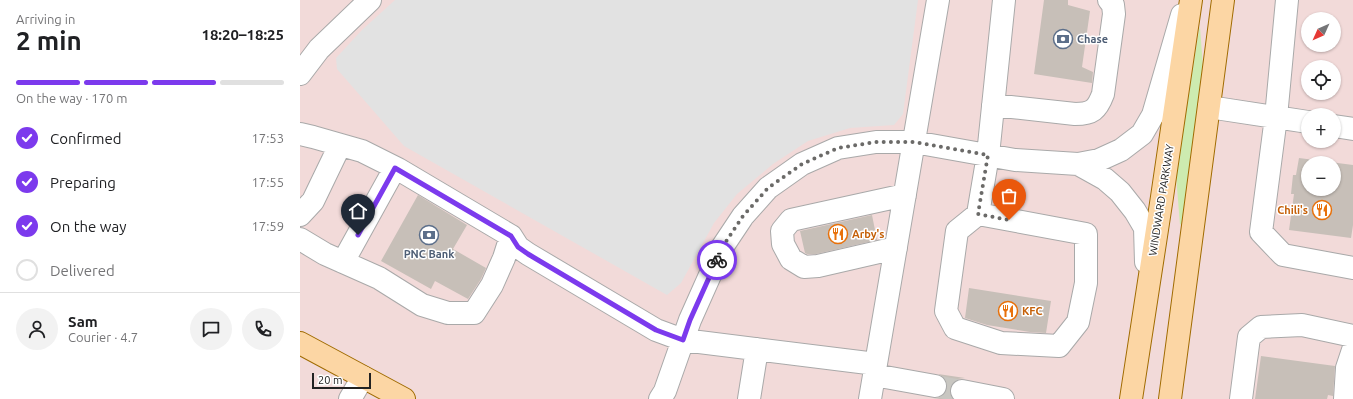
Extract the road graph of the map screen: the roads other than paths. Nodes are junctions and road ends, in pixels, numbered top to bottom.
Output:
1 (370, 0) edge
2 (938, 0) edge
3 (1004, 0) edge
4 (1109, 0) edge
5 (1186, 0) edge
6 (1191, 0) edge
7 (1223, 0) edge
8 (1287, 0) edge
9 (301, 70) edge
10 (993, 105) junction
11 (1209, 107) junction
12 (1276, 117) junction
13 (1301, 121) edge
14 (1341, 127) edge
15 (1353, 129) edge
16 (300, 134) edge
17 (914, 142) junction
18 (340, 145) junction
19 (988, 155) junction
20 (1078, 164) junction
21 (395, 168) junction
22 (905, 195) junction
23 (978, 214) junction
24 (300, 215) edge
25 (511, 236) junction
26 (300, 239) edge
27 (896, 248) junction
28 (343, 262) junction
29 (1353, 268) edge
30 (1147, 295) junction
31 (1353, 336) edge
32 (683, 340) junction
33 (300, 343) edge
34 (757, 349) junction
35 (1353, 350) edge
36 (875, 370) junction
37 (363, 377) junction
38 (935, 386) tunnel mouth
39 (962, 391) tunnel mouth
40 (663, 396) edge
41 (350, 399) edge
42 (404, 399) edge
43 (749, 399) edge
44 (870, 399) edge
45 (1003, 399) edge
46 (1131, 399) edge
47 (1170, 399) edge
48 (1240, 399) edge
49 (1345, 399) edge

1 - 9 lane
2 - 17 lane
3 - 10 lane
4 - 10 lane
5 - 20 lane
6 - 30 main road, WINDWARD PARKWAY
7 - 11 main road
8 - 12 lane
10 - 19 lane
11 - 12 lane
11 - 47 main road
12 - 13 lane
12 - 29 lane
14 - 15 lane
16 - 18 lane
17 - 19 lane
17 - 22 lane
17 - 32 lane
18 - 21 lane
18 - 24 lane
19 - 20 lane
19 - 23 lane
20 - 30 lane
21 - 25 lane
21 - 28 lane
22 - 27 lane
22 - 27 lane
23 - 23 lane
25 - 28 lane
25 - 32 lane
26 - 28 lane
27 - 36 lane
30 - 46 main road, WINDWARD PARKWAY
31 - 48 lane
32 - 34 lane
32 - 40 lane
33 - 37 main road
34 - 36 lane
34 - 43 lane
35 - 49 lane
36 - 38 lane
36 - 44 lane
37 - 41 lane
37 - 42 main road
39 - 45 lane

